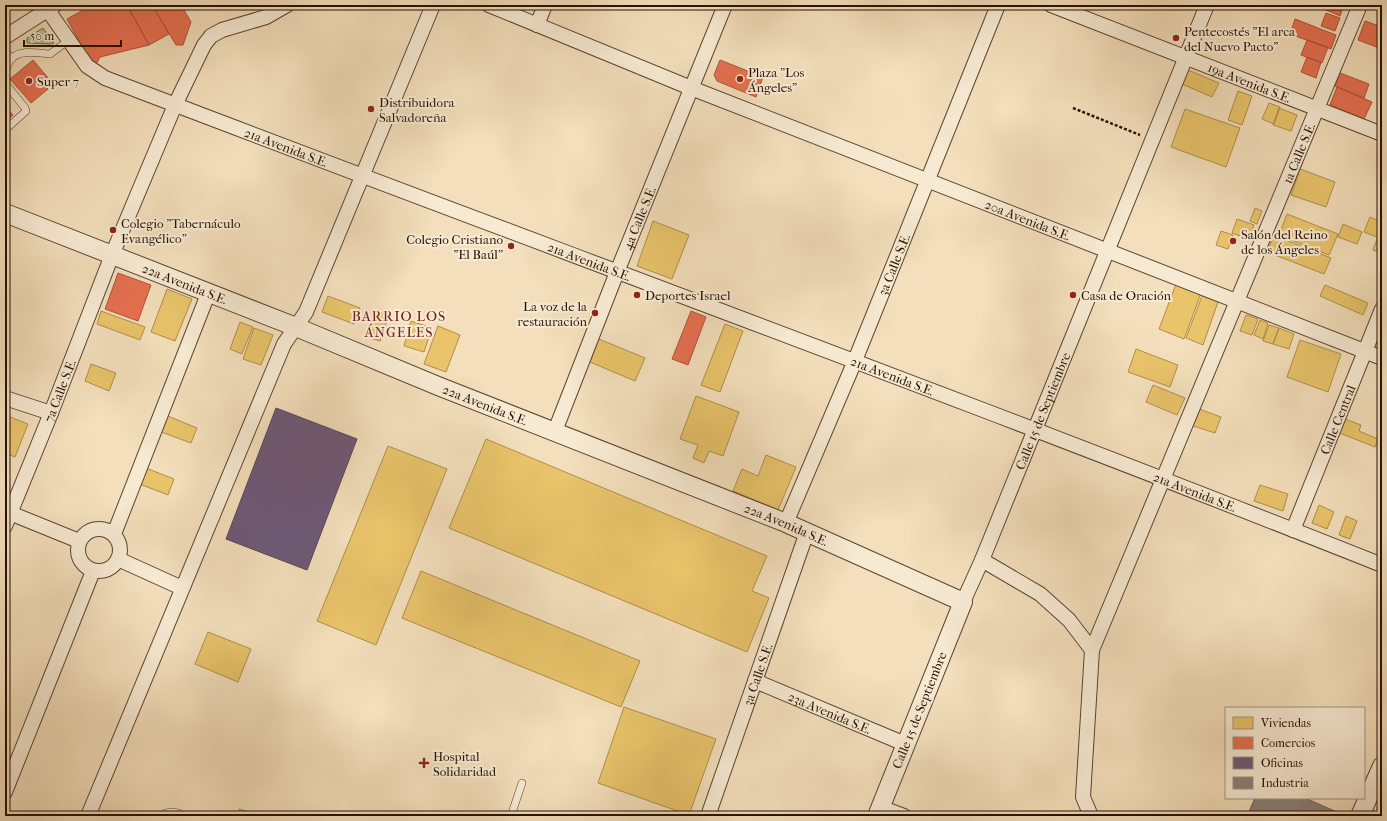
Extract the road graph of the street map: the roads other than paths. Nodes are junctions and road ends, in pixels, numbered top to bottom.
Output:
1 (286, 5) edge
2 (433, 5) edge
3 (488, 5) edge
4 (545, 5) edge
5 (726, 5) edge
6 (998, 5) edge
7 (1050, 5) edge
8 (1207, 5) edge
9 (1360, 5) edge
10 (51, 7) edge
11 (537, 25) junction
12 (5, 37) edge
13 (69, 40) junction
14 (5, 51) edge
15 (1186, 57) junction
16 (12, 59) junction
17 (5, 71) edge
18 (5, 82) edge
19 (691, 88) junction
20 (175, 105) junction
21 (1318, 109) junction
22 (5, 130) edge
23 (1382, 134) edge
24 (363, 177) junction
25 (926, 180) junction
26 (6, 216) edge
27 (1107, 251) junction
28 (112, 255) junction
29 (616, 272) junction
30 (208, 294) junction
31 (1237, 302) junction
32 (1382, 309) edge
33 (296, 327) junction
34 (1364, 352) junction
35 (1382, 358) edge
36 (854, 363) junction
37 (5, 398) edge
38 (51, 413) junction
39 (1034, 429) junction
40 (555, 431) junction
41 (1163, 479) junction
42 (7, 519) edge
43 (786, 523) junction
44 (1293, 530) junction
45 (807, 532) junction
46 (114, 534) junction
47 (79, 541) junction
48 (118, 559) junction
49 (982, 560) junction
50 (1382, 565) edge
51 (93, 571) junction
52 (182, 588) junction
53 (963, 602) junction
54 (1092, 650) junction
55 (755, 681) junction
56 (905, 744) junction
57 (1382, 766) edge
58 (522, 783) dead end
59 (5, 792) edge
60 (878, 811) edge
61 (88, 816) edge
62 (160, 816) edge
63 (184, 816) edge
64 (511, 816) edge
65 (708, 816) edge
66 (904, 816) edge
67 (1091, 816) edge
68 (1360, 816) edge

1 - 20 street, 7a Calle S.E.
2 - 24 street
3 - 11 street, 20a Avenida S.E.
4 - 11 street
5 - 19 street, 4a Calle S.E.
6 - 25 street, 3a Calle S.E.
7 - 15 street, 19a Avenida S.E.
8 - 15 street, Calle 15 de Septiembre
9 - 21 street, 1a Calle S.E.
10 - 12 street
10 - 13 street, 21a Avenida S.E.
11 - 19 street, 20a Avenida S.E.
13 - 16 lane
13 - 20 street, 21a Avenida S.E.
14 - 16 lane
15 - 21 street, 19a Avenida S.E.
15 - 27 street, Calle 15 de Septiembre
16 - 17 lane
18 - 22 lane
19 - 25 street, 20a Avenida S.E.
19 - 29 street, 4a Calle S.E.
20 - 24 street, 21a Avenida S.E.
20 - 28 street, 7a Calle S.E.
21 - 23 street, 19a Avenida S.E.
21 - 31 street, 1a Calle S.E.
24 - 29 street, 21a Avenida S.E.
24 - 33 street
25 - 27 street, 20a Avenida S.E.
25 - 36 street, 3a Calle S.E.
26 - 28 street, 22a Avenida S.E.
27 - 31 street, 20a Avenida S.E.
27 - 39 street, Calle 15 de Septiembre
28 - 30 street, 22a Avenida S.E.
28 - 38 street, 7a Calle S.E.
29 - 36 street, 21a Avenida S.E.
29 - 40 street, 4a Calle S.E.
30 - 33 street, 22a Avenida S.E.
30 - 46 street
31 - 34 street, 20a Avenida S.E.
31 - 41 street, 1a Calle S.E.
32 - 34 street, Calle Central
33 - 40 street, 22a Avenida S.E.
33 - 52 street
34 - 35 street, 20a Avenida S.E.
34 - 44 street, Calle Central
36 - 39 street, 21a Avenida S.E.
36 - 43 street, 3a Calle S.E.
37 - 38 street
38 - 42 street, 7a Calle S.E.
39 - 41 street, 21a Avenida S.E.
39 - 49 street, Calle 15 de Septiembre
40 - 43 street, 22a Avenida S.E.
41 - 44 street, 21a Avenida S.E.
41 - 54 street, 1a Calle S.E.
42 - 47 street
43 - 45 street, 22a Avenida S.E.
44 - 50 street, 21a Avenida S.E.
45 - 53 street, 22a Avenida S.E.
45 - 55 street, 3a Calle S.E.
46 - 47 street
46 - 48 street
47 - 51 street
48 - 51 street
48 - 52 street
49 - 53 street, Calle 15 de Septiembre
49 - 54 street
51 - 59 street
52 - 61 street
53 - 56 street, Calle 15 de Septiembre
54 - 67 street, 1a Calle S.E.
55 - 56 street, 23a Avenida S.E.
55 - 65 street, 3a Calle S.E.
56 - 60 street, Calle 15 de Septiembre
57 - 68 street
58 - 64 lane
60 - 66 street
62 - 63 lane

